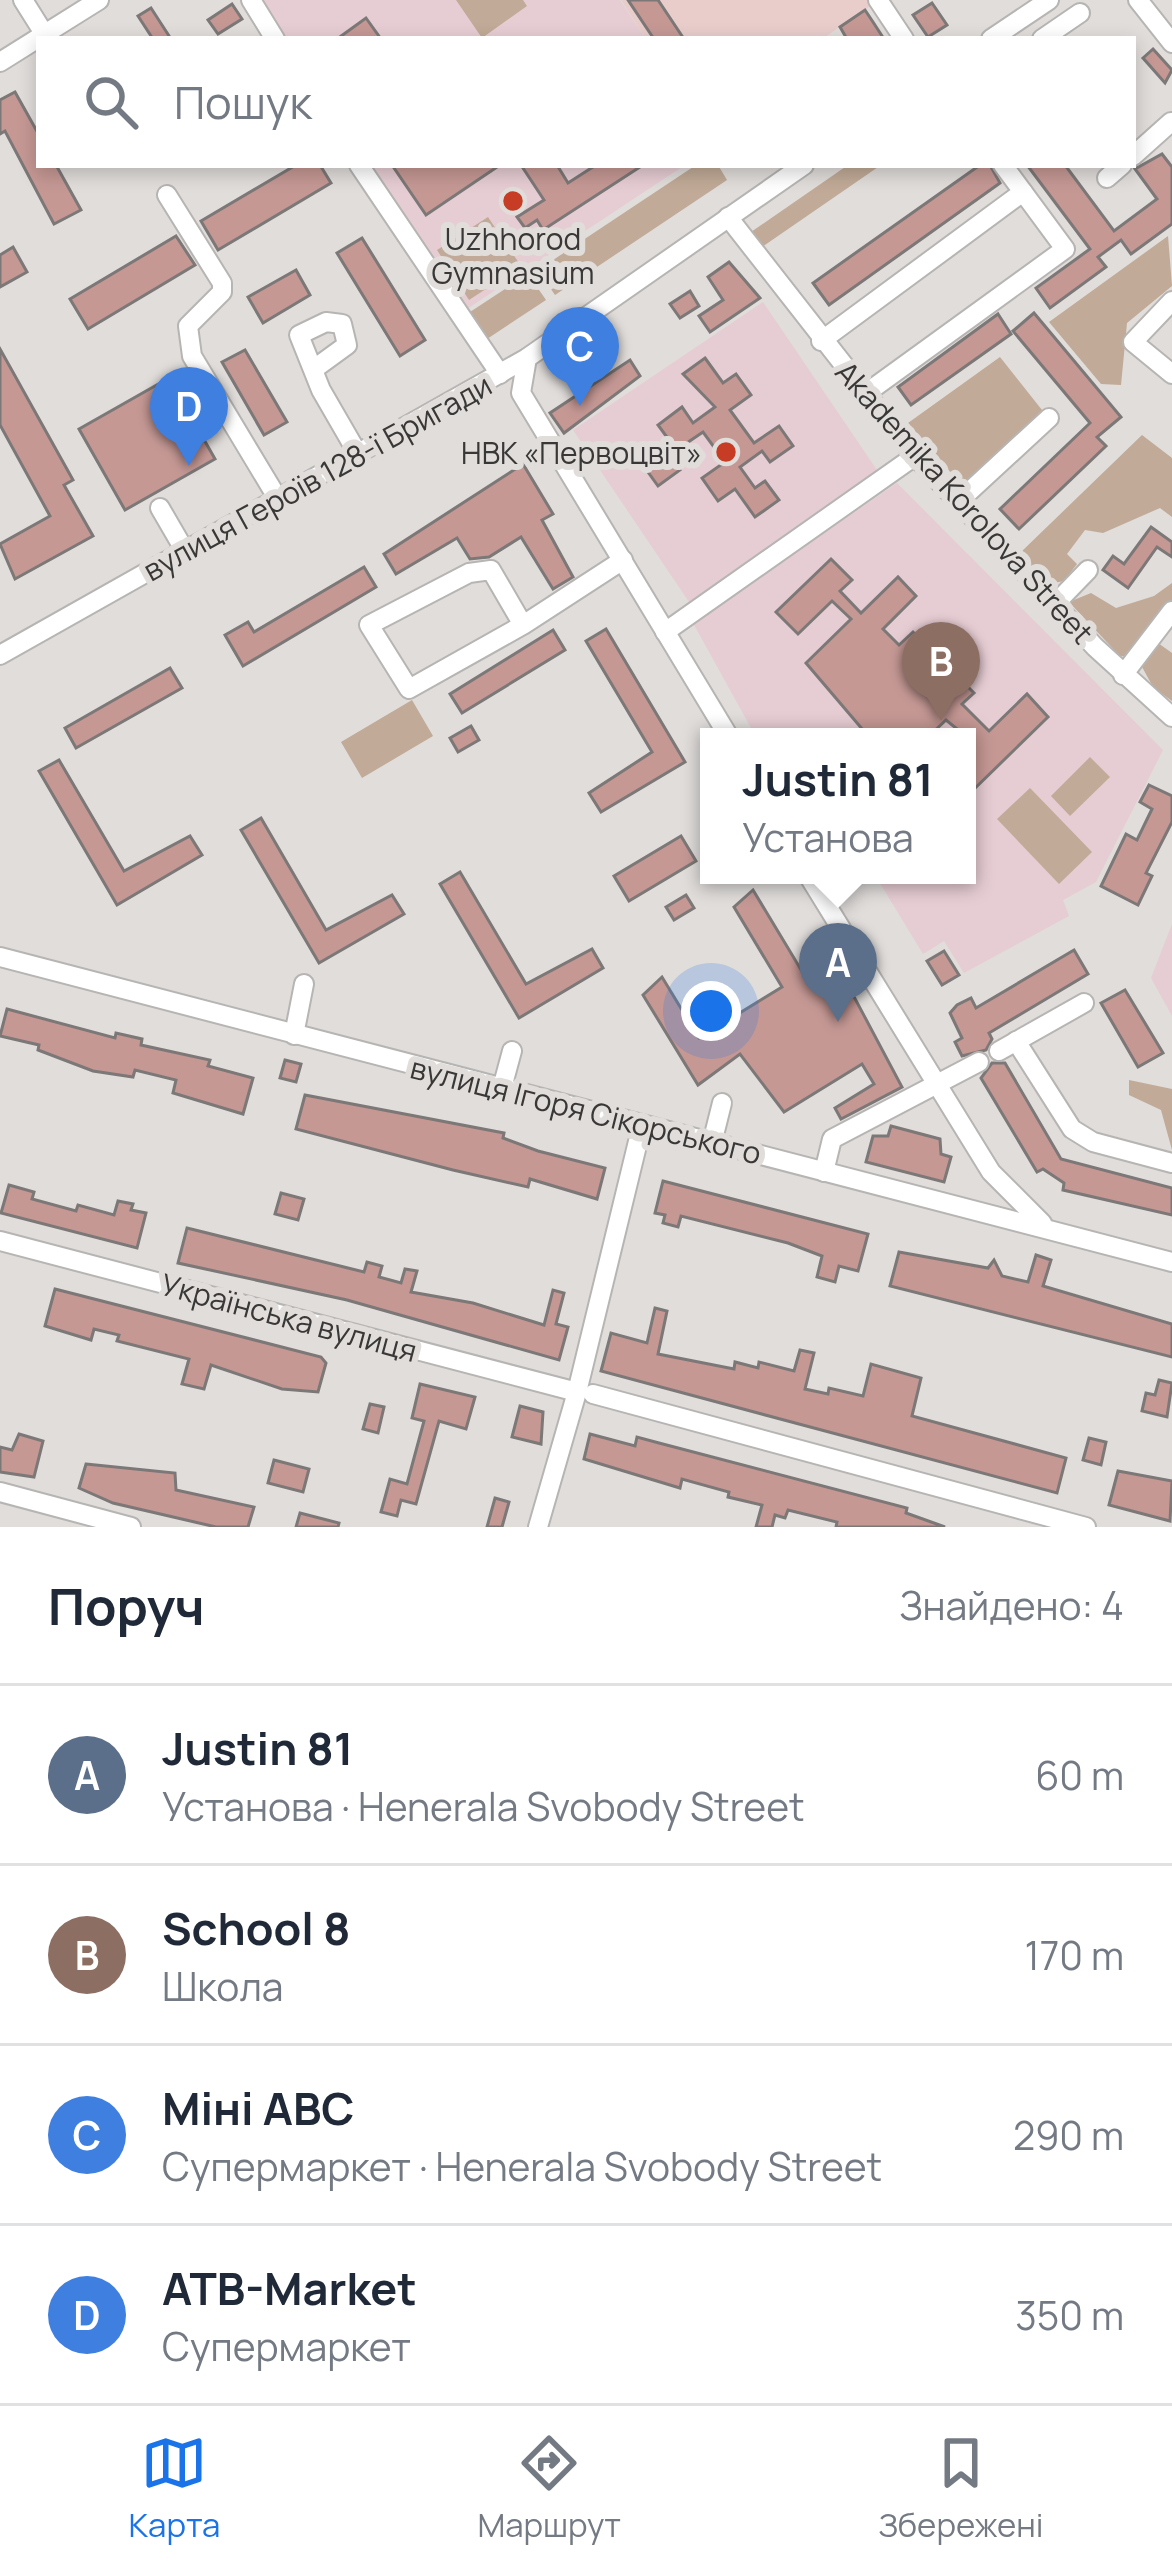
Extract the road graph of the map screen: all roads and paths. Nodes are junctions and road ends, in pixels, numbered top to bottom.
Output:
1 (22, 0) edge
2 (99, 0) edge
3 (250, 0) edge
4 (878, 0) edge
5 (1049, 0) edge
6 (1138, 0) edge
7 (1080, 13) dead end
8 (1023, 17) junction
9 (45, 35) joint
10 (273, 36) edge
11 (902, 36) edge
12 (995, 36) edge
13 (1038, 36) edge
14 (1045, 36) edge
15 (36, 40) edge
16 (1172, 43) edge
17 (0, 62) edge
18 (1172, 122) edge
19 (1136, 154) edge
20 (361, 168) edge
21 (800, 168) edge
22 (1005, 168) edge
23 (1023, 192) junction
24 (166, 195) dead end
25 (728, 217) junction
26 (1172, 301) edge
27 (821, 341) junction
28 (527, 358) junction
29 (314, 369) dead end
30 (1172, 374) edge
31 (495, 377) junction
32 (521, 393) junction
33 (865, 394) junction
34 (1049, 418) dead end
35 (358, 454) junction
36 (915, 456) junction
37 (278, 499) junction
38 (958, 502) junction
39 (160, 508) dead end
40 (185, 551) junction
41 (623, 560) junction
42 (1088, 570) dead end
43 (1054, 605) junction
44 (1172, 611) edge
45 (524, 626) junction
46 (664, 632) junction
47 (0, 633) edge
48 (20, 644) junction
49 (0, 655) edge
50 (1123, 676) junction
51 (1172, 717) edge
52 (723, 728) edge
53 (813, 884) edge
54 (0, 957) edge
55 (304, 984) dead end
56 (1084, 1003) dead end
57 (294, 1035) junction
58 (512, 1051) dead end
59 (979, 1062) dead end
60 (936, 1085) junction
61 (502, 1088) junction
62 (722, 1103) dead end
63 (642, 1125) junction
64 (712, 1143) junction
65 (1172, 1163) edge
66 (824, 1172) junction
67 (992, 1172) junction
68 (984, 1213) junction
69 (1055, 1231) junction
70 (0, 1241) edge
71 (1172, 1262) edge
72 (585, 1393) junction
73 (0, 1492) edge
74 (131, 1527) edge
75 (538, 1527) edge
76 (1086, 1527) edge

1 - 9 street
2 - 9 street
3 - 10 street
4 - 11 street
5 - 8 street
6 - 16 street
7 - 14 street
8 - 12 street
8 - 13 street
15 - 17 street
18 - 19 street
20 - 31 street
21 - 25 street, вулиця Героїв 128-ї Бригади
22 - 23 street
23 - 27 street
23 - 33 street
24 - 37 street
25 - 27 street, Akademika Korolova Street
25 - 28 street, вулиця Героїв 128-ї Бригади
26 - 30 street
27 - 33 street, Akademika Korolova Street
28 - 31 street, вулиця Героїв 128-ї Бригади
28 - 32 street
29 - 35 street
31 - 32 street
31 - 35 street, вулиця Героїв 128-ї Бригади
32 - 41 street
33 - 36 street, Akademika Korolova Street
34 - 38 street
35 - 37 street, вулиця Героїв 128-ї Бригади
36 - 38 street, Akademika Korolova Street
36 - 46 street
37 - 40 street, вулиця Героїв 128-ї Бригади
38 - 43 street, Akademika Korolova Street
39 - 40 street
40 - 48 street, вулиця Героїв 128-ї Бригади
41 - 45 street
41 - 46 street
42 - 43 street
43 - 50 street, Akademika Korolova Street
44 - 50 street
45 - 45 street
46 - 52 street
47 - 48 street
48 - 49 street, вулиця Героїв 128-ї Бригади
50 - 51 street, Akademika Korolova Street
53 - 60 street
54 - 57 street, вулиця Ігоря Сікорського
55 - 57 street
56 - 65 street
57 - 61 street, вулиця Ігоря Сікорського
58 - 61 street
59 - 60 street
60 - 66 street
60 - 67 street
61 - 63 street, вулиця Ігоря Сікорського
62 - 64 street
63 - 64 street, вулиця Ігоря Сікорського
63 - 72 street
64 - 66 street, вулиця Ігоря Сікорського
66 - 68 street, вулиця Ігоря Сікорського
67 - 68 street
67 - 69 street
68 - 69 street, вулиця Ігоря Сікорського
69 - 71 street, вулиця Ігоря Сікорського
70 - 72 street, Українська вулиця
72 - 75 street
72 - 76 street, Українська вулиця
73 - 74 street

